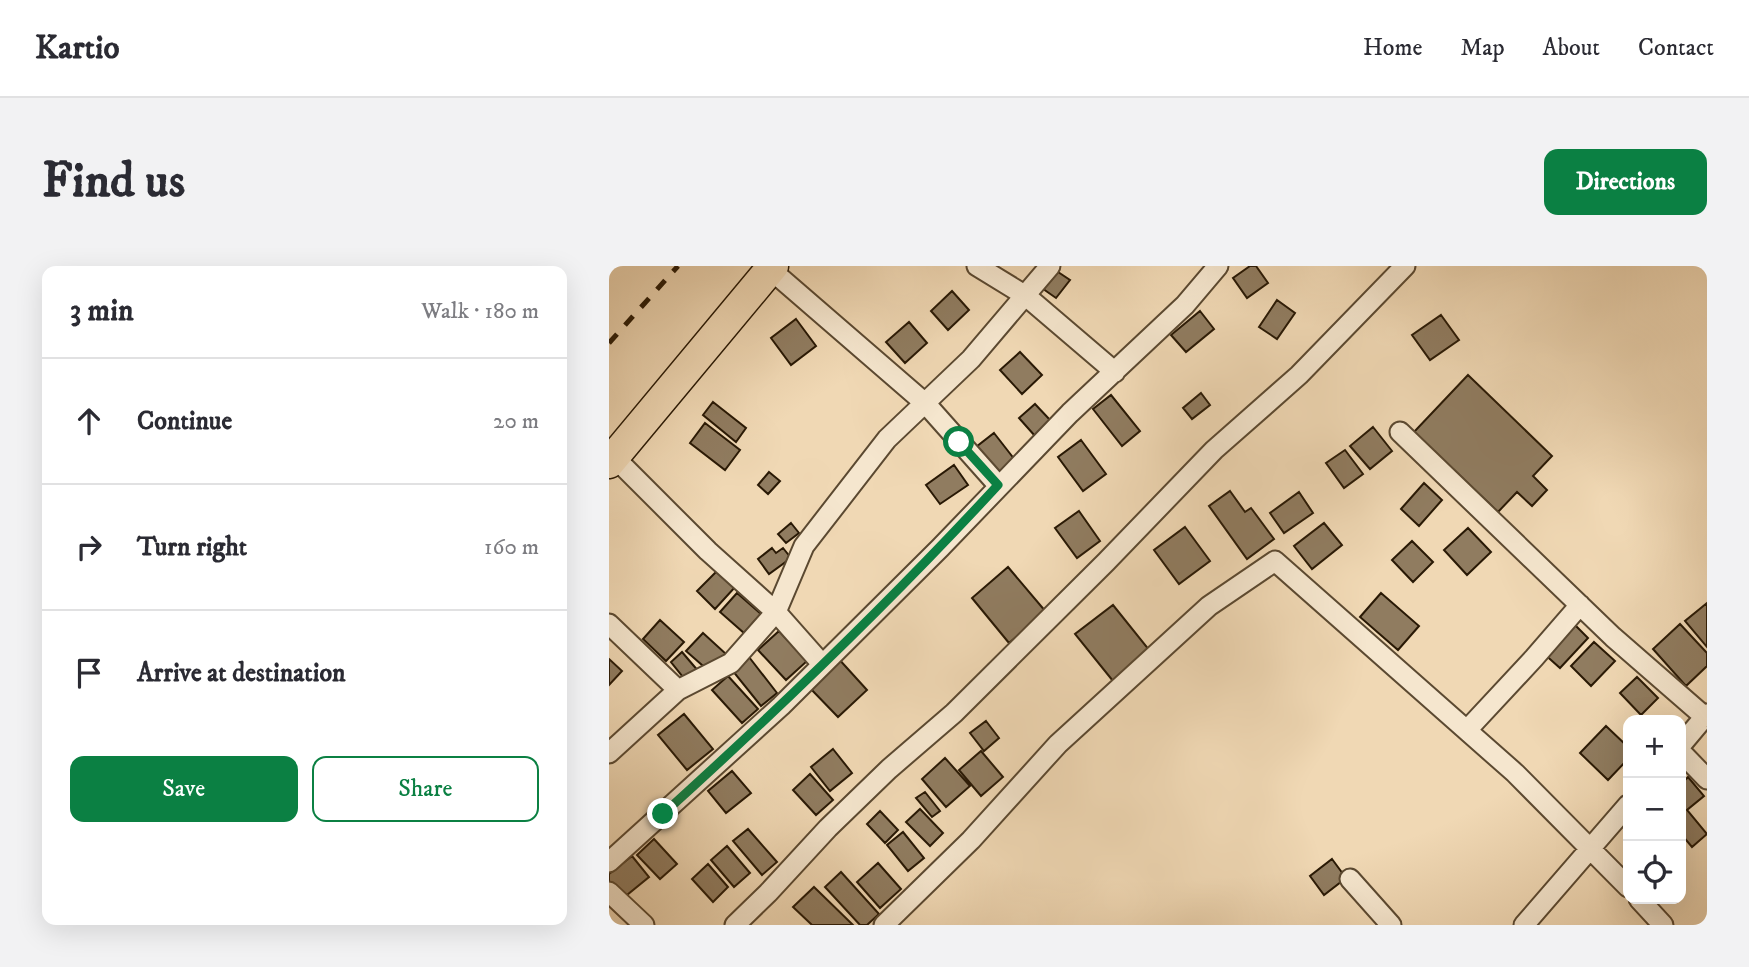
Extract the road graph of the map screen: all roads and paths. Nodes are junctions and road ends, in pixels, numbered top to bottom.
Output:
1 (977, 266) edge
2 (1050, 266) edge
3 (1405, 266) edge
4 (771, 267) edge
5 (1209, 269) edge
6 (1026, 296) junction
7 (1115, 372) junction
8 (926, 404) junction
9 (1400, 432) dead end
10 (611, 460) edge
11 (998, 485) junction
12 (1580, 604) junction
13 (776, 612) junction
14 (609, 624) edge
15 (822, 664) junction
16 (678, 690) junction
17 (1706, 716) edge
18 (1467, 730) junction
19 (1686, 739) edge
20 (609, 753) edge
21 (1686, 757) edge
22 (1707, 779) edge
23 (1623, 811) edge
24 (1591, 848) junction
25 (609, 862) edge
26 (1350, 879) dead end
27 (1623, 882) edge
28 (611, 898) edge
29 (1644, 904) edge
30 (644, 925) edge
31 (735, 925) edge
32 (884, 925) edge
33 (1391, 925) edge
34 (1524, 925) edge
35 (1664, 925) edge

1 - 6 street
2 - 6 street
3 - 31 street
4 - 8 street
4 - 10 main road
5 - 7 street
6 - 7 street
6 - 8 street
7 - 11 street
8 - 11 street
8 - 13 street
9 - 12 street
10 - 13 street
11 - 15 street
12 - 17 street
12 - 18 street
13 - 15 street
13 - 16 street
14 - 16 street
15 - 25 street
16 - 20 street
17 - 19 street
18 - 24 street
18 - 32 street
21 - 22 street
23 - 24 street
24 - 27 street
24 - 34 street
26 - 33 street
28 - 30 street
29 - 35 street

